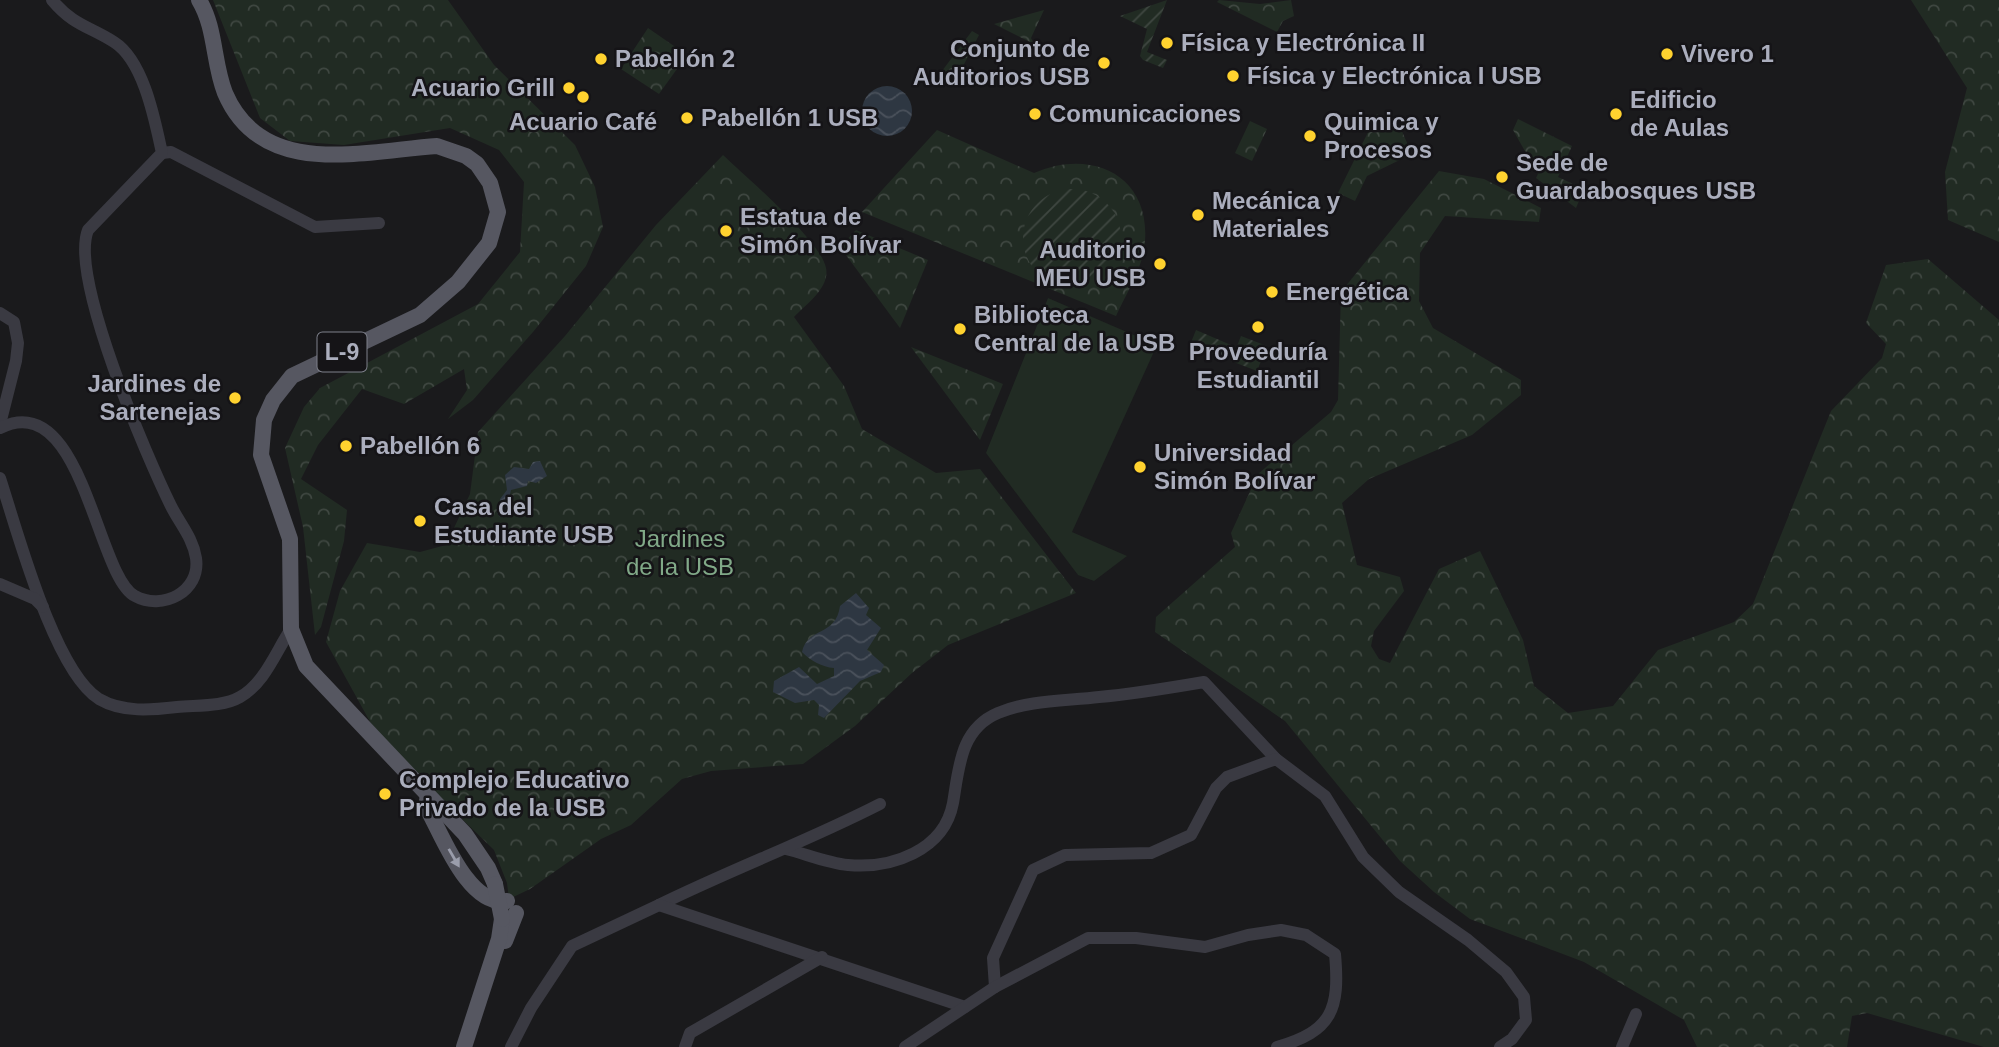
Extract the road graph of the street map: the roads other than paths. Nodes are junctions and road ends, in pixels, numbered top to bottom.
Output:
1 (52, 0) edge
2 (199, 0) edge
3 (162, 153) junction
4 (379, 223) dead end
5 (0, 313) edge
6 (0, 426) edge
7 (0, 478) edge
8 (0, 584) edge
9 (46, 609) junction
10 (290, 629) junction
11 (1276, 759) junction
12 (427, 797) junction
13 (880, 804) dead end
14 (786, 849) junction
15 (659, 905) junction
16 (822, 957) junction
17 (489, 970) junction
18 (995, 987) junction
19 (965, 1007) junction
20 (1636, 1014) dead end
21 (464, 1047) edge
22 (511, 1047) edge
23 (685, 1047) edge
24 (905, 1047) edge
25 (1277, 1047) edge
26 (1500, 1047) edge
27 (1622, 1047) edge

1 - 3 street
2 - 10 main road, L-9
3 - 4 street
3 - 6 street
5 - 6 street
7 - 9 street
8 - 9 street
9 - 10 street
10 - 12 main road, L-9
11 - 14 street
11 - 18 street
11 - 26 street
12 - 17 main road, L-9, bridge
12 -> 17 main road
13 - 14 street
14 - 15 street
15 - 16 street
15 - 22 street
16 - 19 street
16 - 23 street
17 - 21 main road, L-9
18 - 19 street
18 - 25 street
19 - 24 street
20 - 27 street

